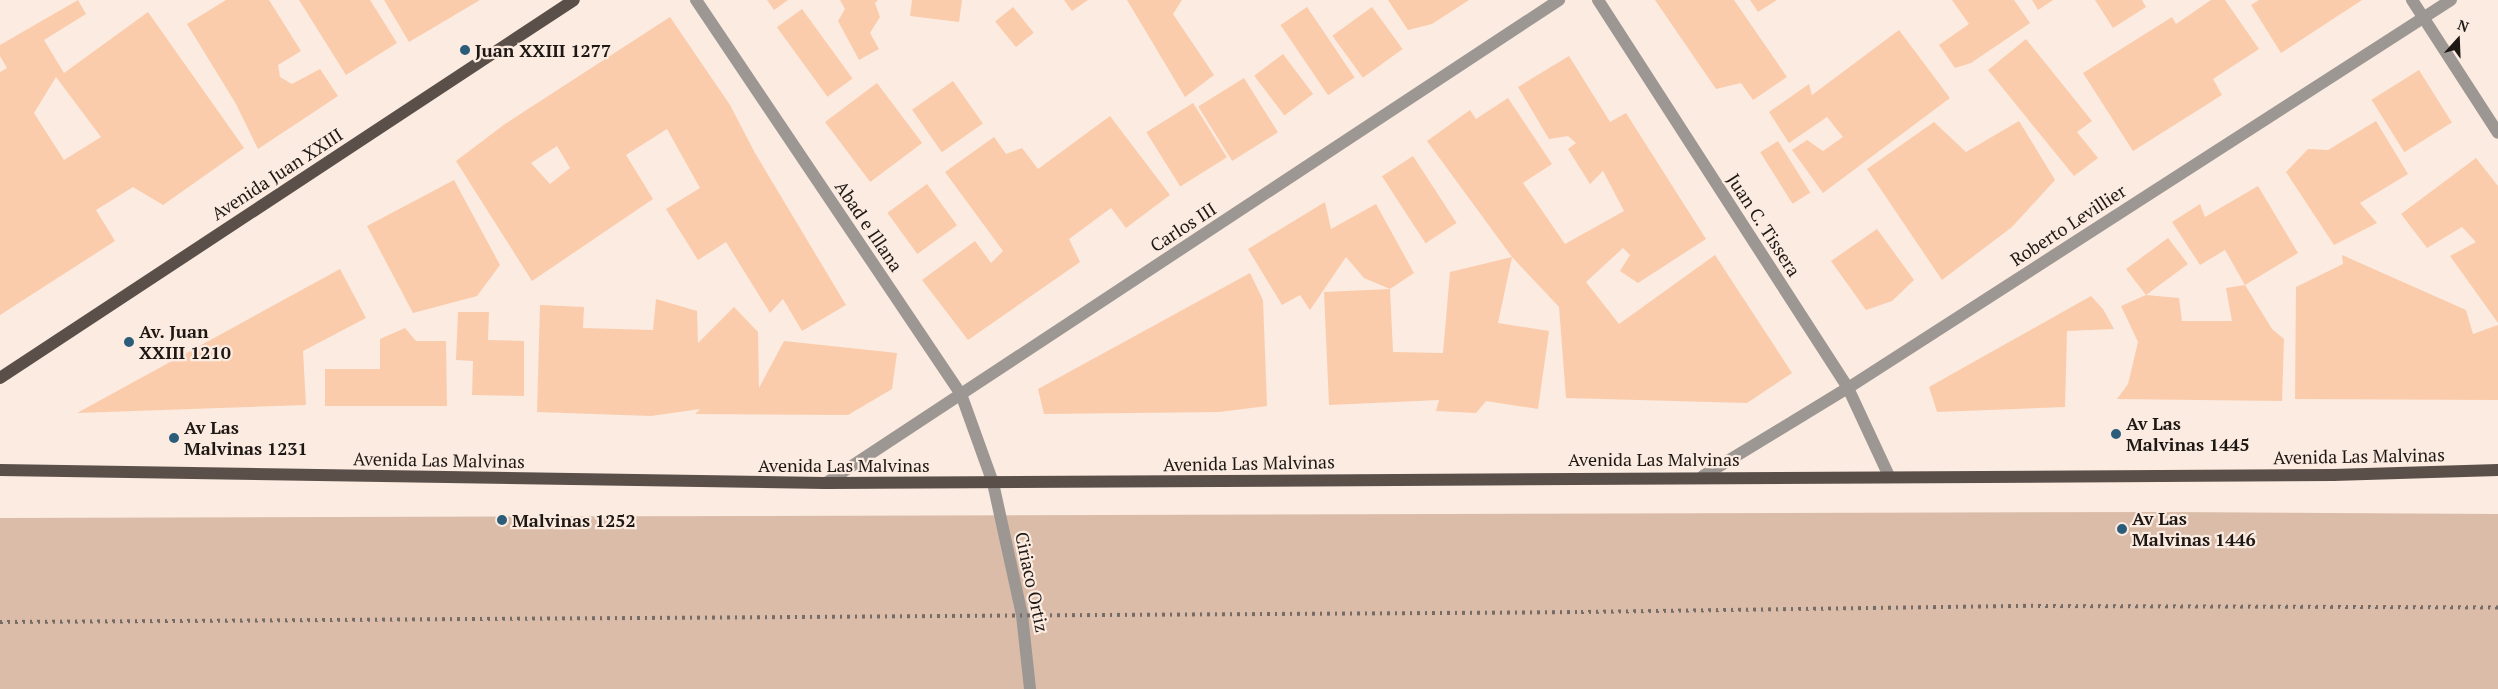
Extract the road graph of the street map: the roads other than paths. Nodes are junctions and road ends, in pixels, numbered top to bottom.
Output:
1 (574, 0) edge
2 (696, 0) edge
3 (1559, 0) edge
4 (1598, 0) edge
5 (2412, 0) edge
6 (2451, 0) edge
7 (2423, 18) junction
8 (2498, 133) edge
9 (0, 378) edge
10 (1848, 388) junction
11 (961, 394) junction
12 (0, 470) edge
13 (2498, 470) edge
14 (1702, 476) junction
15 (1889, 476) junction
16 (826, 483) junction
17 (993, 483) junction
18 (1030, 689) edge

1 - 9 main road, Avenida Juan XXIII
2 - 11 street, Abad e Illana
3 - 11 street, Carlos III
4 - 10 street, Juan C. Tissera
5 - 7 street
6 - 7 street, Roberto Levillier
7 - 8 street
7 - 10 street, Roberto Levillier
10 - 14 street, Roberto Levillier
10 - 15 street, Juan C. Tissera
11 - 16 street, Carlos III
11 - 17 street, Abad e Illana
12 - 16 main road, Avenida Las Malvinas
13 - 15 main road, Avenida Las Malvinas
14 - 15 main road, Avenida Las Malvinas
14 - 17 main road, Avenida Las Malvinas
16 - 17 main road, Avenida Las Malvinas
17 - 18 street, Ciriaco Ortiz

